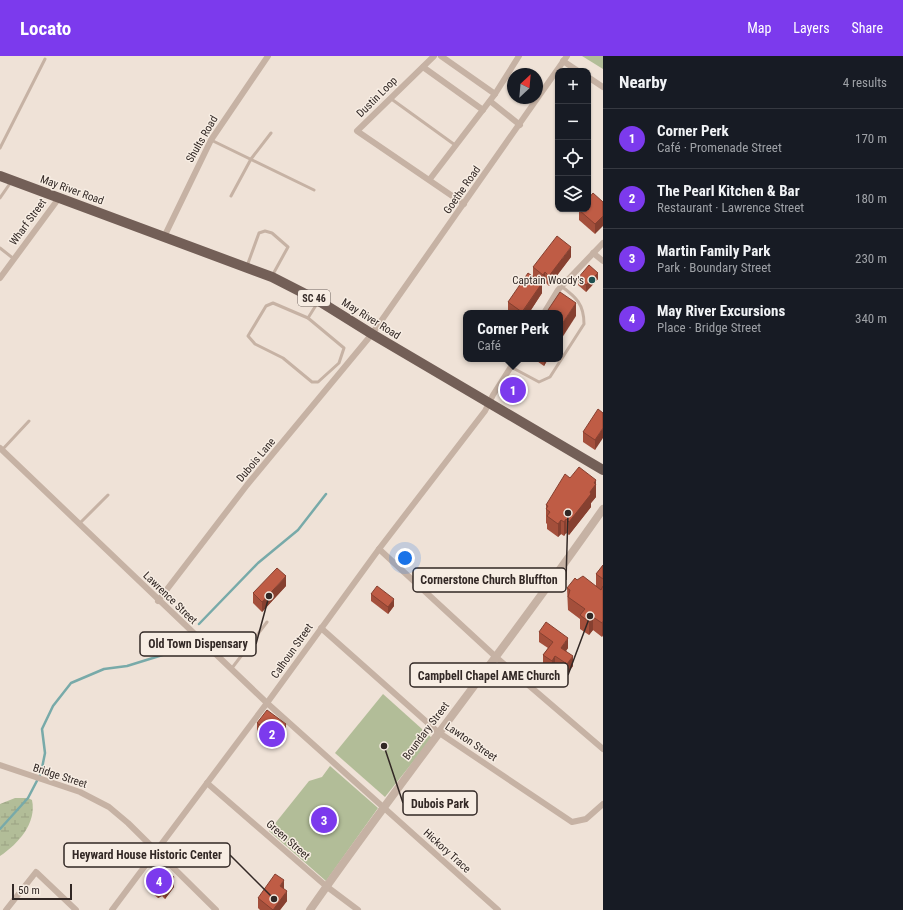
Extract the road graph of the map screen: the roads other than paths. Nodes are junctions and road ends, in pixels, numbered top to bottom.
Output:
1 (268, 56) edge
2 (434, 56) edge
3 (441, 56) edge
4 (519, 56) edge
5 (45, 59) dead end
6 (565, 59) edge
7 (423, 67) junction
8 (575, 68) edge
9 (591, 79) edge
10 (603, 87) edge
11 (495, 94) junction
12 (390, 98) junction
13 (490, 100) junction
14 (483, 110) junction
15 (520, 125) junction
16 (271, 133) dead end
17 (211, 140) junction
18 (455, 145) junction
19 (0, 148) edge
20 (251, 159) junction
21 (0, 176) edge
22 (430, 179) junction
23 (12, 181) junction
24 (314, 190) dead end
25 (231, 196) dead end
26 (0, 198) edge
27 (59, 198) junction
28 (464, 204) junction
29 (164, 237) junction
30 (603, 243) edge
31 (0, 248) edge
32 (593, 253) junction
33 (14, 259) junction
34 (603, 261) edge
35 (246, 267) junction
36 (272, 277) junction
37 (0, 278) edge
38 (561, 286) junction
39 (319, 301) junction
40 (546, 310) edge
41 (308, 318) junction
42 (372, 334) junction
43 (563, 356) edge
44 (514, 362) edge
45 (559, 362) edge
46 (511, 367) junction
47 (490, 404) junction
48 (29, 421) dead end
49 (1, 449) edge
50 (603, 470) edge
51 (108, 495) dead end
52 (603, 509) edge
53 (600, 521) edge
54 (80, 523) junction
55 (379, 549) junction
56 (158, 601) junction
57 (267, 622) dead end
58 (321, 628) junction
59 (497, 658) junction
60 (231, 669) junction
61 (267, 703) junction
62 (438, 732) junction
63 (603, 749) edge
64 (0, 765) edge
65 (206, 783) junction
66 (603, 804) edge
67 (383, 807) junction
68 (156, 851) junction
69 (326, 886) junction
70 (6, 910) edge
71 (76, 910) edge
72 (112, 910) edge
73 (216, 910) edge
74 (310, 910) edge
75 (358, 910) edge
76 (498, 910) edge

1 - 17 street, Shults Road
2 - 7 street, Dustin Loop
3 - 11 street
4 - 11 street
5 - 19 lane
6 - 8 street
6 - 15 street, Goethe Road
7 - 12 street, Dustin Loop
7 - 14 street
9 - 10 street
11 - 13 street
12 - 18 lane
12 - 22 street, Dustin Loop
13 - 14 street
13 - 15 street
14 - 18 street
15 - 28 street, Goethe Road
16 - 20 lane
17 - 20 lane
17 - 29 street, Shults Road
18 - 22 street
20 - 24 lane
20 - 25 lane
21 - 23 main road, May River Road / SC 46
22 - 28 street, Dustin Loop
23 - 26 lane
23 - 27 main road, May River Road / SC 46
27 - 29 main road, May River Road / SC 46
27 - 33 street, Wharf Street
28 - 42 street, Goethe Road
29 - 35 main road, May River Road / SC 46
30 - 32 street
31 - 33 lane
32 - 34 street
32 - 38 street
33 - 37 street, Wharf Street
35 - 36 main road, May River Road / SC 46
35 - 36 lane
36 - 39 main road, May River Road / SC 46
38 - 40 street
38 - 43 lane
39 - 41 lane
39 - 42 main road, May River Road / SC 46
41 - 41 lane
42 - 47 main road, May River Road / SC 46
42 - 56 street, Dubois Lane
44 - 46 street, Calhoun Street
45 - 46 lane
46 - 47 street, Calhoun Street
47 - 50 main road, May River Road / SC 46
47 - 55 street, Calhoun Street
48 - 49 lane
49 - 54 street, Lawrence Street
51 - 54 lane
52 - 53 street, Boundary Street
53 - 59 street, Boundary Street
54 - 56 street, Lawrence Street
55 - 58 street, Calhoun Street
55 - 59 street
56 - 60 street, Lawrence Street
57 - 60 lane
58 - 61 street, Calhoun Street
58 - 62 street, Lawton Street
59 - 62 street, Boundary Street
59 - 63 street
60 - 61 street, Lawrence Street
61 - 65 street, Calhoun Street
61 - 67 street, Lawrence Street
62 - 66 street, Lawton Street
62 - 67 street, Boundary Street
64 - 68 street, Bridge Street
65 - 68 street, Calhoun Street
65 - 69 street, Green Street
67 - 69 street, Boundary Street
67 - 76 street, Hickory Trace
68 - 72 street, Calhoun Street
68 - 73 street, Bridge Street
69 - 74 street, Boundary Street
69 - 75 street, Green Street
70 - 71 street

